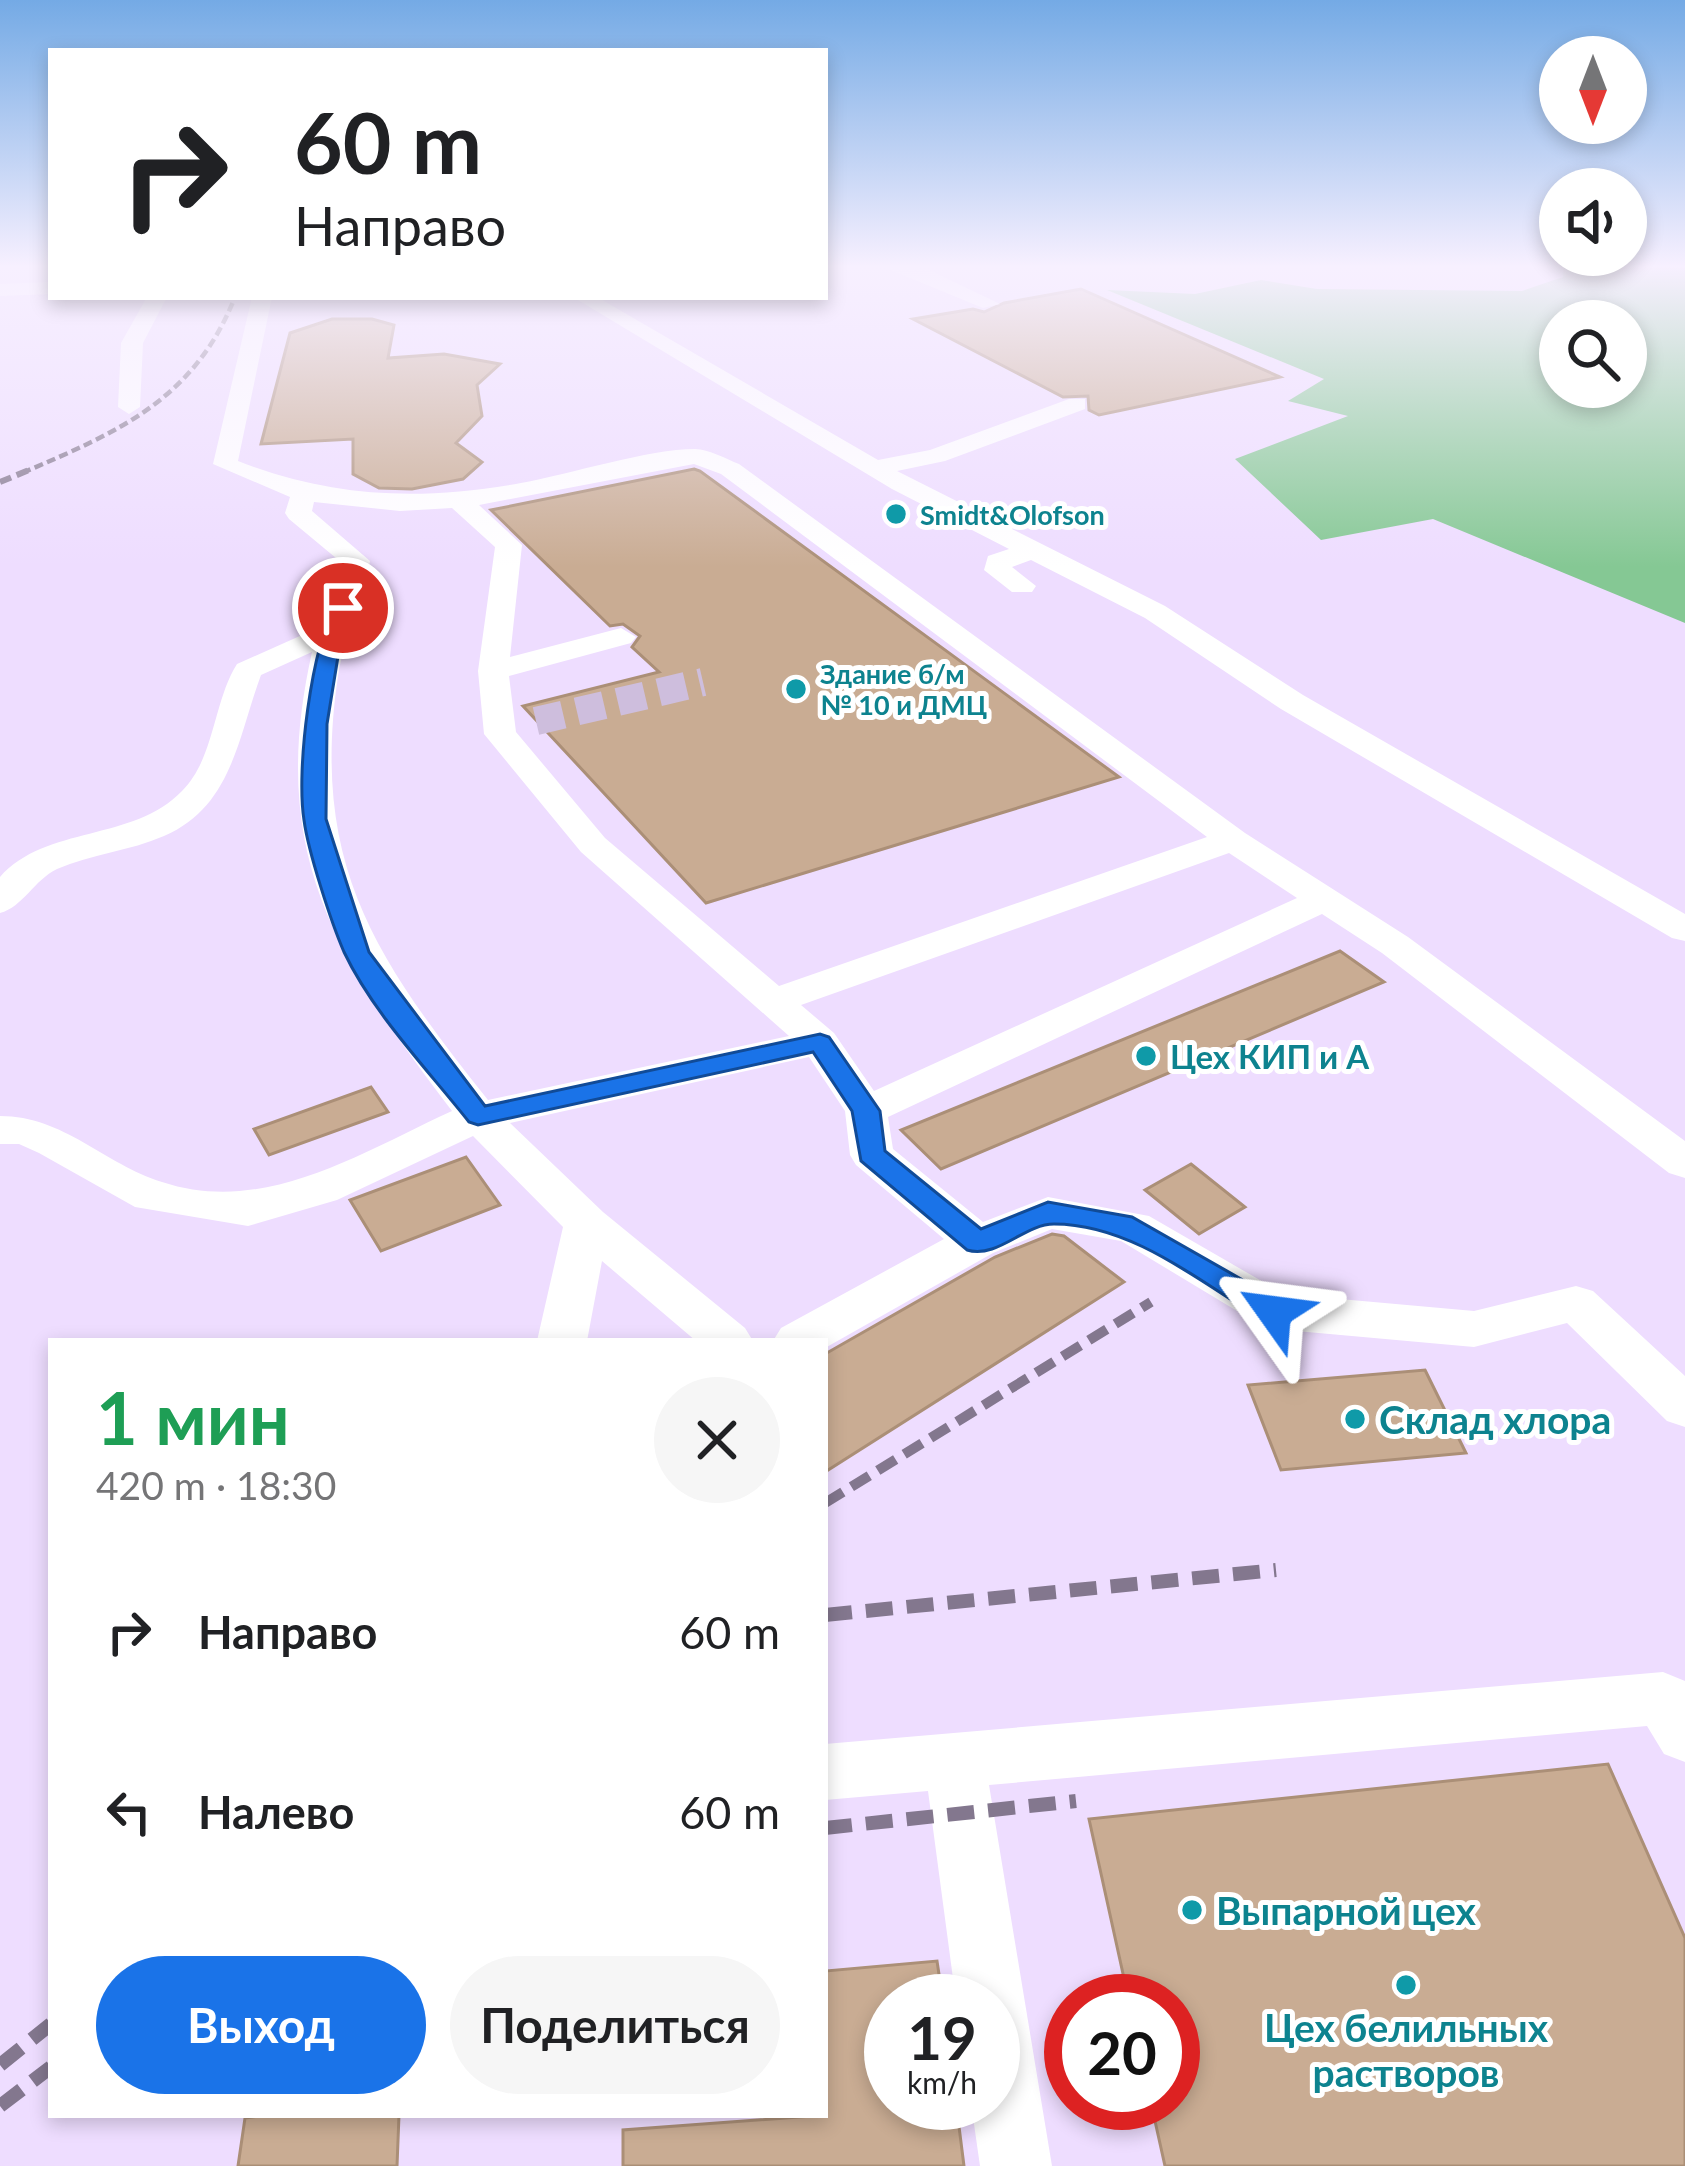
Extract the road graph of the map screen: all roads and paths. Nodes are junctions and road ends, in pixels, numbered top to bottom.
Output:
1 (131, 365) edge
2 (247, 365) edge
3 (709, 365) edge
4 (1077, 404) dead end
5 (129, 407) dead end
6 (877, 468) junction
7 (303, 496) junction
8 (460, 502) junction
9 (1033, 550) junction
10 (1022, 586) dead end
11 (332, 632) junction
12 (621, 637) dead end
13 (493, 671) junction
14 (536, 721) tunnel mouth
15 (500, 734) junction
16 (1233, 840) junction
17 (1327, 898) junction
18 (0, 902) edge
19 (1685, 930) edge
20 (771, 1003) junction
21 (820, 1042) junction
22 (866, 1111) junction
23 (478, 1116) junction
24 (0, 1130) edge
25 (1685, 1163) edge
26 (586, 1223) junction
27 (977, 1242) junction
28 (563, 1338) edge
29 (724, 1338) edge
30 (803, 1338) edge
31 (1685, 1408) edge
32 (1678, 1711) edge
33 (954, 1760) junction
34 (828, 1772) edge
35 (986, 1974) edge
36 (1010, 2130) edge
37 (1016, 2166) edge

1 - 5 lane
2 - 7 lane
3 - 6 lane
4 - 6 lane
6 - 9 lane
7 - 8 lane
7 - 11 lane
8 - 13 lane
8 - 16 lane
9 - 10 lane
9 - 19 lane
11 - 18 lane
11 - 23 lane
12 - 13 lane
13 - 15 lane
14 - 15 lane
15 - 20 lane
16 - 17 lane
16 - 20 lane
17 - 22 lane
17 - 25 lane
20 - 21 lane
21 - 22 lane
21 - 23 lane
22 - 27 lane
23 - 24 lane
23 - 26 lane
26 - 28 lane
26 - 29 lane
27 - 30 lane
27 - 31 lane
32 - 33 lane
33 - 34 lane
33 - 35 lane
36 - 37 lane

